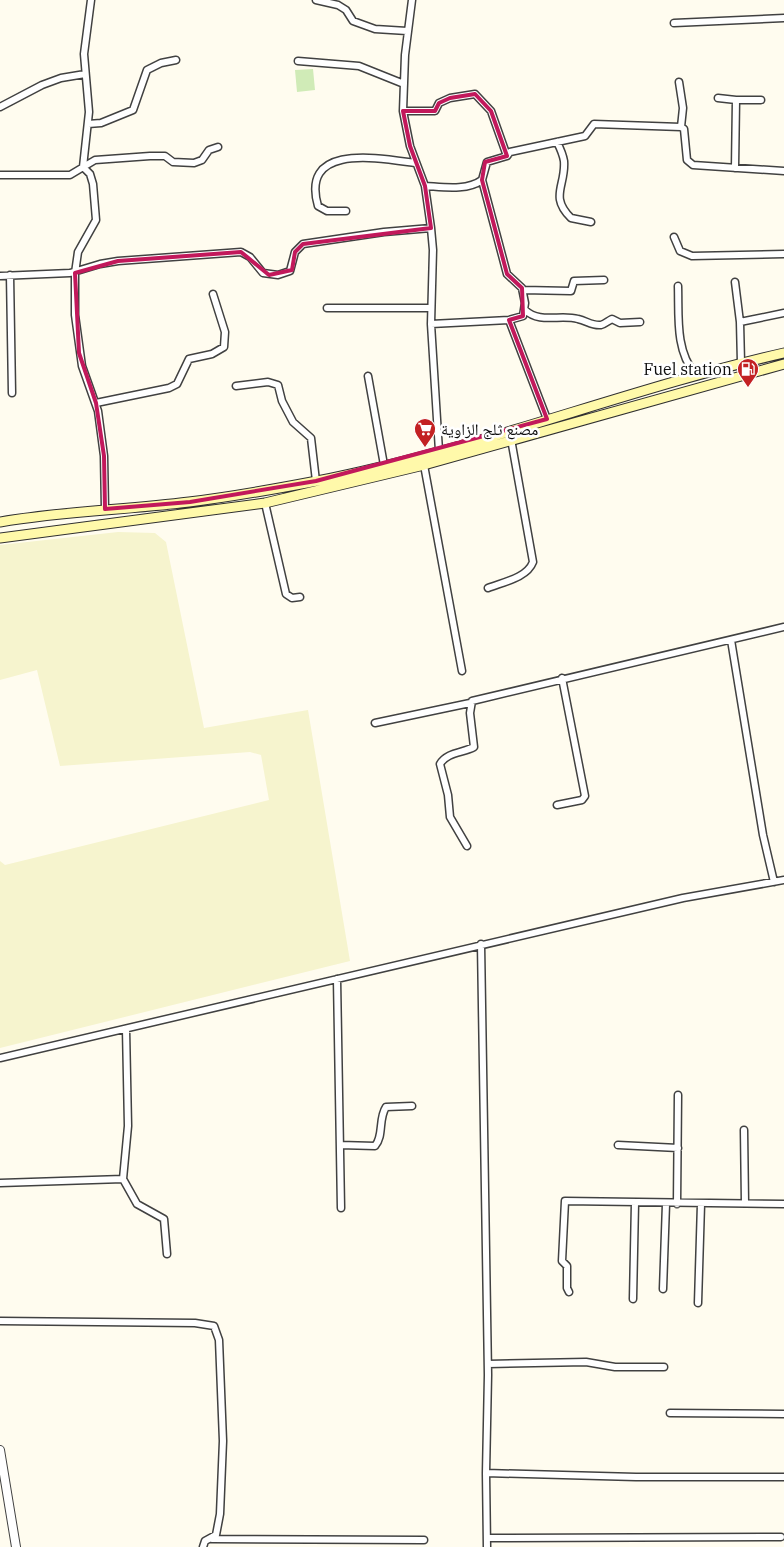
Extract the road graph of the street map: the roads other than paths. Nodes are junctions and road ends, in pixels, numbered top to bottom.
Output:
1 (91, 0) edge
2 (316, 0) edge
3 (412, 0) edge
4 (784, 18) edge
5 (674, 23) dead end
6 (407, 31) junction
7 (176, 60) dead end
8 (298, 61) dead end
9 (85, 74) junction
10 (679, 82) dead end
11 (404, 84) junction
12 (718, 98) dead end
13 (736, 100) junction
14 (762, 100) dead end
15 (0, 107) edge
16 (403, 111) junction
17 (88, 124) junction
18 (681, 126) junction
19 (557, 142) junction
20 (218, 147) dead end
21 (507, 156) junction
22 (415, 163) junction
23 (83, 166) junction
24 (735, 168) junction
25 (784, 171) edge
26 (0, 175) edge
27 (482, 180) junction
28 (425, 186) junction
29 (346, 211) dead end
30 (591, 222) dead end
31 (431, 228) junction
32 (674, 238) dead end
33 (784, 254) edge
34 (75, 273) junction
35 (10, 275) junction
36 (0, 276) edge
37 (604, 280) dead end
38 (734, 282) dead end
39 (678, 286) dead end
40 (523, 290) junction
41 (213, 294) dead end
42 (327, 308) dead end
43 (431, 308) junction
44 (525, 310) junction
45 (784, 313) edge
46 (509, 320) junction
47 (640, 322) dead end
48 (740, 322) junction
49 (431, 324) junction
50 (784, 353) edge
51 (741, 363) junction
52 (784, 364) edge
53 (695, 374) junction
54 (368, 376) dead end
55 (236, 386) dead end
56 (12, 393) dead end
57 (96, 402) junction
58 (547, 419) junction
59 (511, 439) junction
60 (439, 451) junction
61 (384, 465) junction
62 (424, 465) junction
63 (316, 481) junction
64 (264, 503) junction
65 (105, 509) junction
66 (0, 522) edge
67 (0, 538) edge
68 (488, 588) dead end
69 (300, 597) dead end
70 (784, 626) edge
71 (731, 640) junction
72 (462, 671) dead end
73 (562, 678) junction
74 (470, 703) junction
75 (375, 723) dead end
76 (557, 805) dead end
77 (467, 846) dead end
78 (784, 880) edge
79 (774, 882) junction
80 (481, 944) junction
81 (337, 979) junction
82 (126, 1029) junction
83 (0, 1058) edge
84 (678, 1095) dead end
85 (412, 1106) dead end
86 (744, 1130) dead end
87 (340, 1145) junction
88 (618, 1145) dead end
89 (678, 1148) junction
90 (123, 1179) junction
91 (0, 1183) edge
92 (635, 1203) junction
93 (666, 1204) junction
94 (677, 1204) junction
95 (701, 1204) junction
96 (744, 1204) junction
97 (784, 1204) edge
98 (341, 1208) dead end
99 (167, 1254) dead end
100 (663, 1290) dead end
101 (569, 1292) dead end
102 (633, 1299) dead end
103 (698, 1303) dead end
104 (0, 1321) edge
105 (488, 1364) junction
106 (664, 1368) dead end
107 (670, 1413) dead end
108 (784, 1414) edge
109 (0, 1450) edge
110 (1, 1461) edge
111 (486, 1473) junction
112 (784, 1477) edge
113 (781, 1537) dead end
114 (487, 1538) junction
115 (212, 1539) junction
116 (424, 1540) dead end
117 (16, 1547) edge
118 (203, 1547) edge
119 (487, 1547) edge

1 - 9 street
2 - 6 street
3 - 6 street
4 - 5 street
6 - 11 street
7 - 17 street
8 - 11 street
9 - 15 street
9 - 17 street
10 - 18 street
11 - 16 street
12 - 13 street
13 - 14 street
13 - 24 street
16 - 21 street
16 - 22 street
17 - 23 street
18 - 19 street
18 - 24 street
19 - 21 street
19 - 30 street
20 - 23 street
21 - 27 street
22 - 28 street
22 - 29 street
23 - 26 street
23 - 34 street
24 - 25 street
27 - 28 street
27 - 40 street
28 - 31 street
31 - 34 street
31 - 43 street
32 - 33 street
34 - 35 street
34 - 57 street
35 - 36 street
35 - 56 street
37 - 40 street
38 - 48 street
39 - 53 street
40 - 44 street
41 - 57 street
42 - 43 street
43 - 49 street
44 - 46 street
44 - 47 street
45 - 48 street
46 - 49 street
46 - 58 street
48 - 51 street
49 - 60 street
50 - 51 main road
51 - 53 main road
52 - 59 main road
53 - 58 main road
54 - 61 street
55 - 63 street
57 - 65 street
58 - 60 main road
59 - 62 main road
59 - 68 street
60 - 61 main road
61 - 63 main road
62 - 64 main road
62 - 72 street
63 - 65 main road
64 - 67 main road
64 - 69 street
65 - 66 main road
70 - 71 street
71 - 73 street
71 - 79 street
73 - 74 street
73 - 76 street
74 - 75 street
74 - 77 street
78 - 79 street
79 - 80 street
80 - 81 street
80 - 105 street
81 - 82 street
81 - 87 street
82 - 83 street
82 - 90 street
84 - 89 street
85 - 87 street
86 - 96 street
87 - 98 street
88 - 89 street
89 - 94 street
90 - 91 street
90 - 99 street
92 - 93 street
92 - 101 street
92 - 102 street
93 - 94 street
93 - 100 street
94 - 95 street
95 - 96 street
95 - 103 street
96 - 97 street
104 - 115 street
105 - 106 street
105 - 111 street
107 - 108 street
109 - 110 street
110 - 117 street
111 - 112 street
111 - 114 street
113 - 114 street
114 - 119 street
115 - 116 street
115 - 118 street

